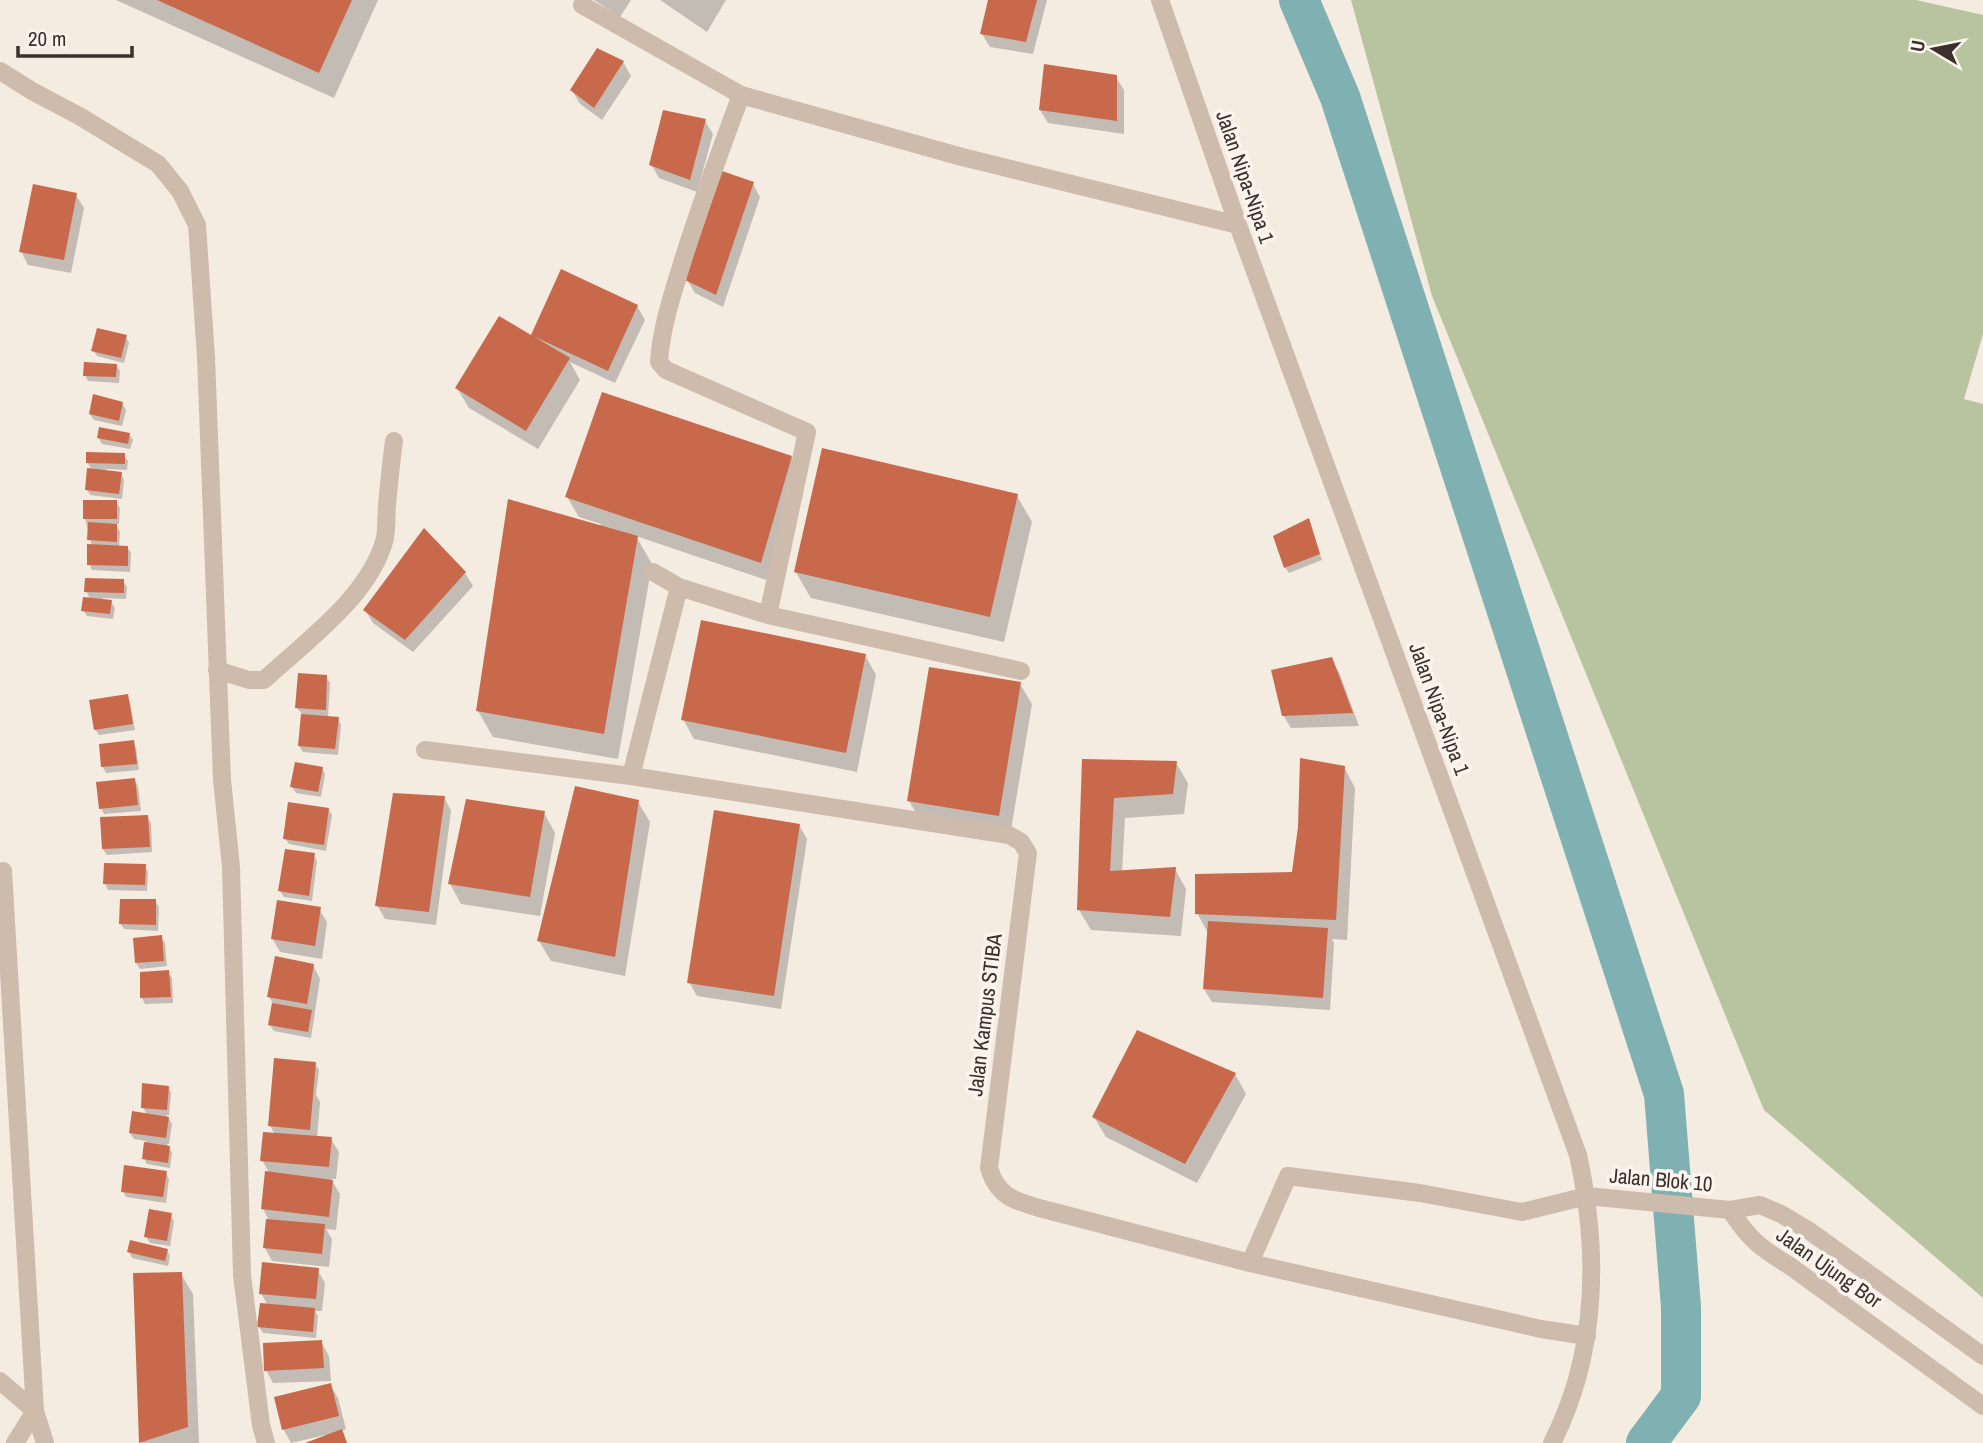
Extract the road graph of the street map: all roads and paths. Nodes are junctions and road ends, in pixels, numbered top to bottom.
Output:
1 (1160, 0) edge
2 (582, 5) dead end
3 (0, 71) edge
4 (741, 95) junction
5 (1238, 225) junction
6 (394, 441) dead end
7 (653, 572) dead end
8 (679, 587) junction
9 (768, 615) junction
10 (217, 670) junction
11 (1021, 671) dead end
12 (425, 750) dead end
13 (631, 776) junction
14 (0, 877) edge
15 (1587, 1196) junction
16 (1730, 1210) junction
17 (1250, 1263) junction
18 (1587, 1336) junction
19 (1983, 1356) edge
20 (0, 1381) edge
21 (1983, 1406) edge
22 (35, 1411) junction
23 (15, 1443) edge
24 (45, 1443) edge
25 (266, 1443) edge
26 (1552, 1443) edge

1 - 5 street, Jalan Nipa-Nipa 1
2 - 4 street
3 - 10 street
4 - 5 street
4 - 9 street
5 - 15 street, Jalan Nipa-Nipa 1
6 - 10 street
7 - 8 street
8 - 9 street
8 - 13 street
9 - 11 street
10 - 25 street
12 - 13 street, Jalan Kampus STIBA
13 - 17 street, Jalan Kampus STIBA
14 - 22 street
15 - 16 street, Jalan Blok 10
15 - 17 street, Jalan Blok 10
15 - 18 street, Jalan Nipa-Nipa 1
16 - 19 street, Jalan Ujung Bor
16 - 21 street, Jalan Ujung Bor
17 - 18 street, Jalan Kampus STIBA
18 - 26 street, Jalan Nipa-Nipa 1
20 - 22 street
22 - 23 street
22 - 24 street

